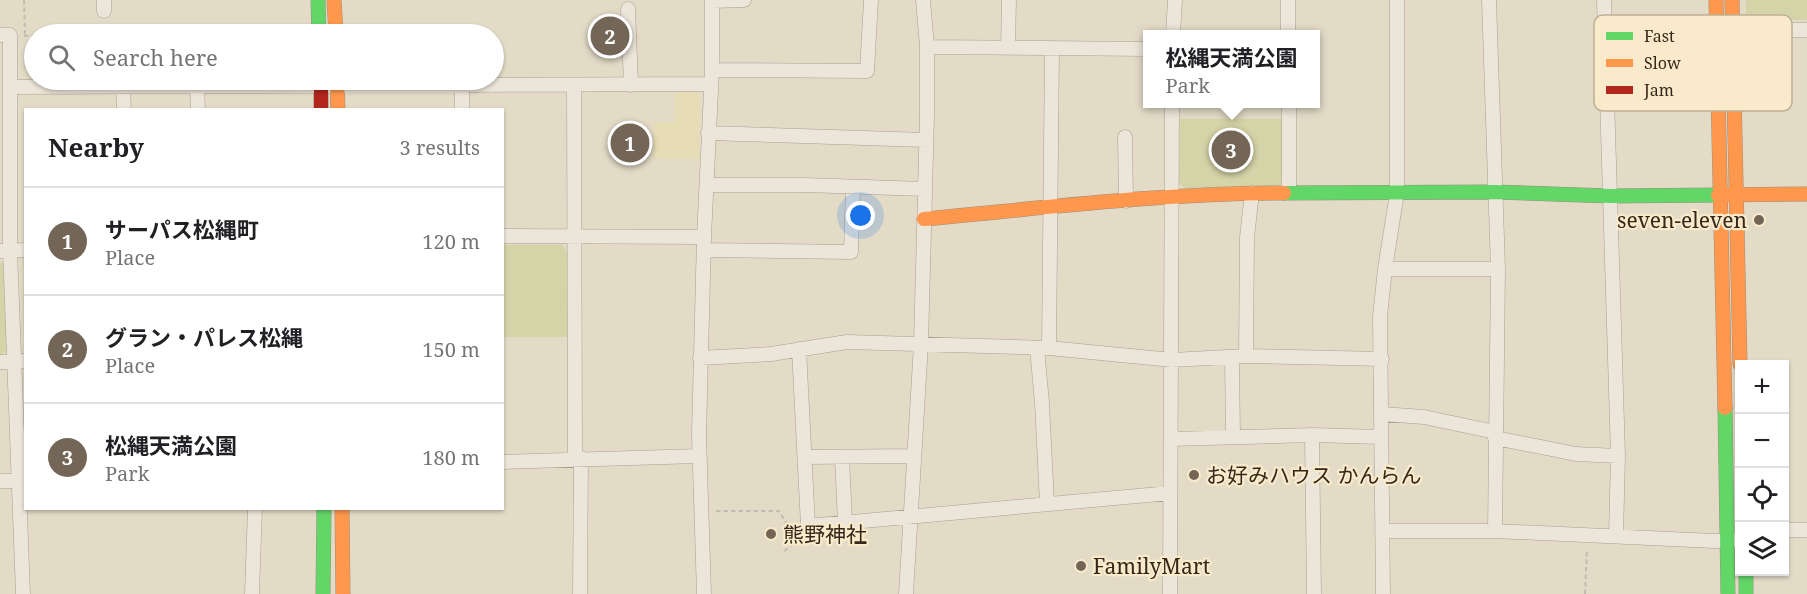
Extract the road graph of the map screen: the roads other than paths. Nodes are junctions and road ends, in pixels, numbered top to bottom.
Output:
1 (318, 0) edge
2 (334, 0) edge
3 (712, 0) edge
4 (744, 0) edge
5 (871, 0) edge
6 (923, 0) edge
7 (1009, 0) edge
8 (1174, 0) edge
9 (1288, 0) edge
10 (1397, 0) edge
11 (1489, 0) edge
12 (1604, 0) edge
13 (1716, 0) edge
14 (628, 9) dead end
15 (1604, 15) edge
16 (1716, 15) edge
17 (319, 24) edge
18 (335, 24) edge
19 (1173, 30) edge
20 (1288, 30) edge
21 (0, 35) edge
22 (927, 46) junction
23 (1008, 48) junction
24 (1052, 48) junction
25 (1143, 49) edge
26 (712, 70) junction
27 (710, 84) junction
28 (631, 85) junction
29 (504, 86) edge
30 (574, 86) junction
31 (11, 87) junction
32 (24, 87) edge
33 (123, 90) edge
34 (198, 90) edge
35 (321, 90) edge
36 (338, 90) edge
37 (462, 90) edge
38 (124, 108) edge
39 (198, 108) edge
40 (321, 108) edge
41 (338, 108) edge
42 (462, 108) edge
43 (1172, 108) edge
44 (1289, 108) edge
45 (1607, 111) edge
46 (1719, 111) edge
47 (1734, 111) edge
48 (708, 133) junction
49 (1125, 137) dead end
50 (926, 140) junction
51 (707, 185) junction
52 (853, 187) junction
53 (925, 189) junction
54 (1289, 192) junction
55 (1495, 192) junction
56 (1252, 193) junction
57 (1396, 193) junction
58 (1721, 194) junction
59 (1807, 194) edge
60 (1736, 195) junction
61 (1610, 196) junction
62 (1173, 198) junction
63 (1126, 201) junction
64 (1049, 208) junction
65 (924, 219) junction
66 (504, 236) edge
67 (575, 236) junction
68 (704, 244) junction
69 (5, 250) edge
70 (24, 250) edge
71 (1385, 269) junction
72 (1498, 269) junction
73 (921, 344) junction
74 (1043, 348) junction
75 (799, 349) junction
76 (700, 357) junction
77 (1239, 357) junction
78 (1382, 359) junction
79 (1172, 360) junction
80 (1740, 360) edge
81 (13, 362) edge
82 (1382, 414) junction
83 (1312, 435) junction
84 (1495, 435) junction
85 (1233, 437) junction
86 (1381, 437) junction
87 (1171, 439) junction
88 (699, 456) junction
89 (913, 456) junction
90 (1618, 456) junction
91 (805, 457) junction
92 (842, 457) junction
93 (578, 458) junction
94 (504, 462) edge
95 (0, 481) edge
96 (22, 481) edge
97 (1170, 493) junction
98 (1047, 504) junction
99 (255, 510) edge
100 (324, 510) edge
101 (342, 510) edge
102 (910, 518) junction
103 (845, 522) junction
104 (1789, 530) edge
105 (1807, 530) edge
106 (1382, 531) junction
107 (1494, 531) junction
108 (1616, 536) junction
109 (1733, 541) edge
110 (1746, 576) edge
111 (23, 594) edge
112 (252, 594) edge
113 (323, 594) edge
114 (343, 594) edge
115 (580, 594) edge
116 (704, 594) edge
117 (906, 594) edge
118 (1170, 594) edge
119 (1314, 594) edge
120 (1383, 594) edge
121 (1728, 594) edge
122 (1746, 594) edge

1 - 17 street
2 - 18 street
3 - 4 street
3 - 26 street
5 - 26 street
6 - 22 street
7 - 23 street
8 - 19 street
9 - 20 street
10 - 57 street
11 - 55 street
12 - 15 street
13 - 16 street
14 - 28 street
21 - 31 street
22 - 23 street
22 - 50 street
23 - 24 street
24 - 25 street
24 - 64 street
26 - 27 street
27 - 28 street
27 - 48 street
28 - 30 street
29 - 30 street
30 - 67 street
31 - 32 street
31 - 69 street
33 - 38 street
34 - 39 street
35 - 40 street
36 - 41 street
37 - 42 street
43 - 62 street
44 - 54 street
45 - 61 street
46 - 58 street
47 - 60 street
48 - 50 street
48 - 51 street
49 - 63 street
50 - 53 street
51 - 52 street
51 - 68 street
52 - 53 street
52 - 68 street
53 - 65 street
54 - 56 street
54 - 57 street
55 - 57 street
55 - 61 street
55 - 72 street
56 - 62 street
56 - 77 street
57 - 71 street
58 - 60 street
58 - 61 street
58 - 109 street
59 - 60 street
60 - 80 street
61 - 90 street
62 - 63 street
62 - 79 street
63 - 64 street
64 - 65 street
64 - 74 street
65 - 73 street
66 - 67 street
67 - 68 street
67 - 93 street
68 - 76 street
69 - 70 street
69 - 81 street
71 - 72 street
71 - 78 street
72 - 84 street
73 - 74 street
73 - 75 street
73 - 89 street
74 - 79 street
74 - 98 street
75 - 76 street
75 - 91 street
76 - 88 street
77 - 78 street
77 - 79 street
77 - 85 street
78 - 82 street
79 - 87 street
81 - 96 street
82 - 84 street
82 - 86 street
83 - 85 street
83 - 86 street
83 - 119 street
84 - 90 street
84 - 107 street
85 - 87 street
86 - 106 street
87 - 97 street
88 - 93 street
88 - 116 street
89 - 92 street
89 - 102 street
90 - 108 street
91 - 92 street
91 - 103 street
92 - 103 street
93 - 94 street
93 - 115 street
95 - 96 street
96 - 111 street
97 - 98 street
97 - 118 street
98 - 102 street
99 - 112 street
100 - 113 street
101 - 114 street
102 - 103 street
102 - 117 street
104 - 105 street
106 - 107 street
106 - 120 street
107 - 108 street
108 - 109 street
109 - 121 street
110 - 122 street

